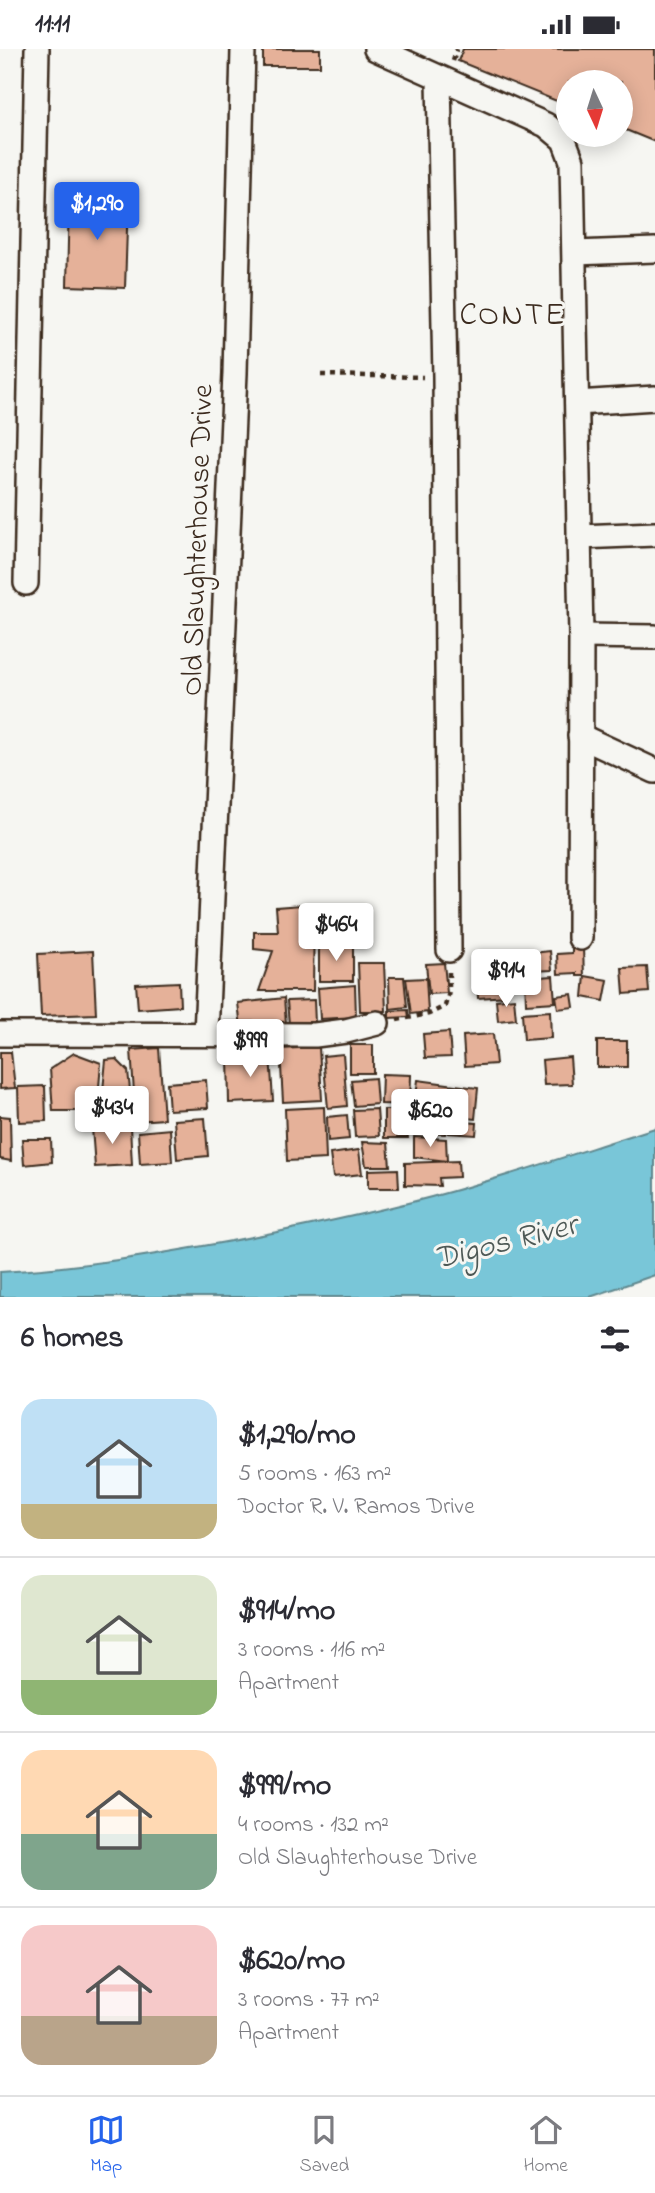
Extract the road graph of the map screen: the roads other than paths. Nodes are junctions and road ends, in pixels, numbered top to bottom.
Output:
1 (37, 49) edge
2 (243, 49) edge
3 (376, 49) edge
4 (439, 79) junction
5 (655, 250) edge
6 (575, 253) junction
7 (655, 398) edge
8 (577, 403) junction
9 (655, 534) edge
10 (579, 537) junction
11 (26, 583) dead end
12 (581, 636) junction
13 (655, 637) edge
14 (580, 736) junction
15 (655, 771) edge
16 (580, 938) dead end
17 (449, 950) road end
18 (377, 1023) road end
19 (0, 1034) edge
20 (206, 1034) junction

1 - 11 street
2 - 20 street, Old Slaughterhouse Drive
3 - 4 street
4 - 6 street
4 - 17 street
5 - 6 street
6 - 8 street
7 - 8 street
8 - 10 street
9 - 10 street
10 - 12 street
12 - 13 street
12 - 14 street
14 - 15 street
14 - 16 street
18 - 20 street
19 - 20 street

